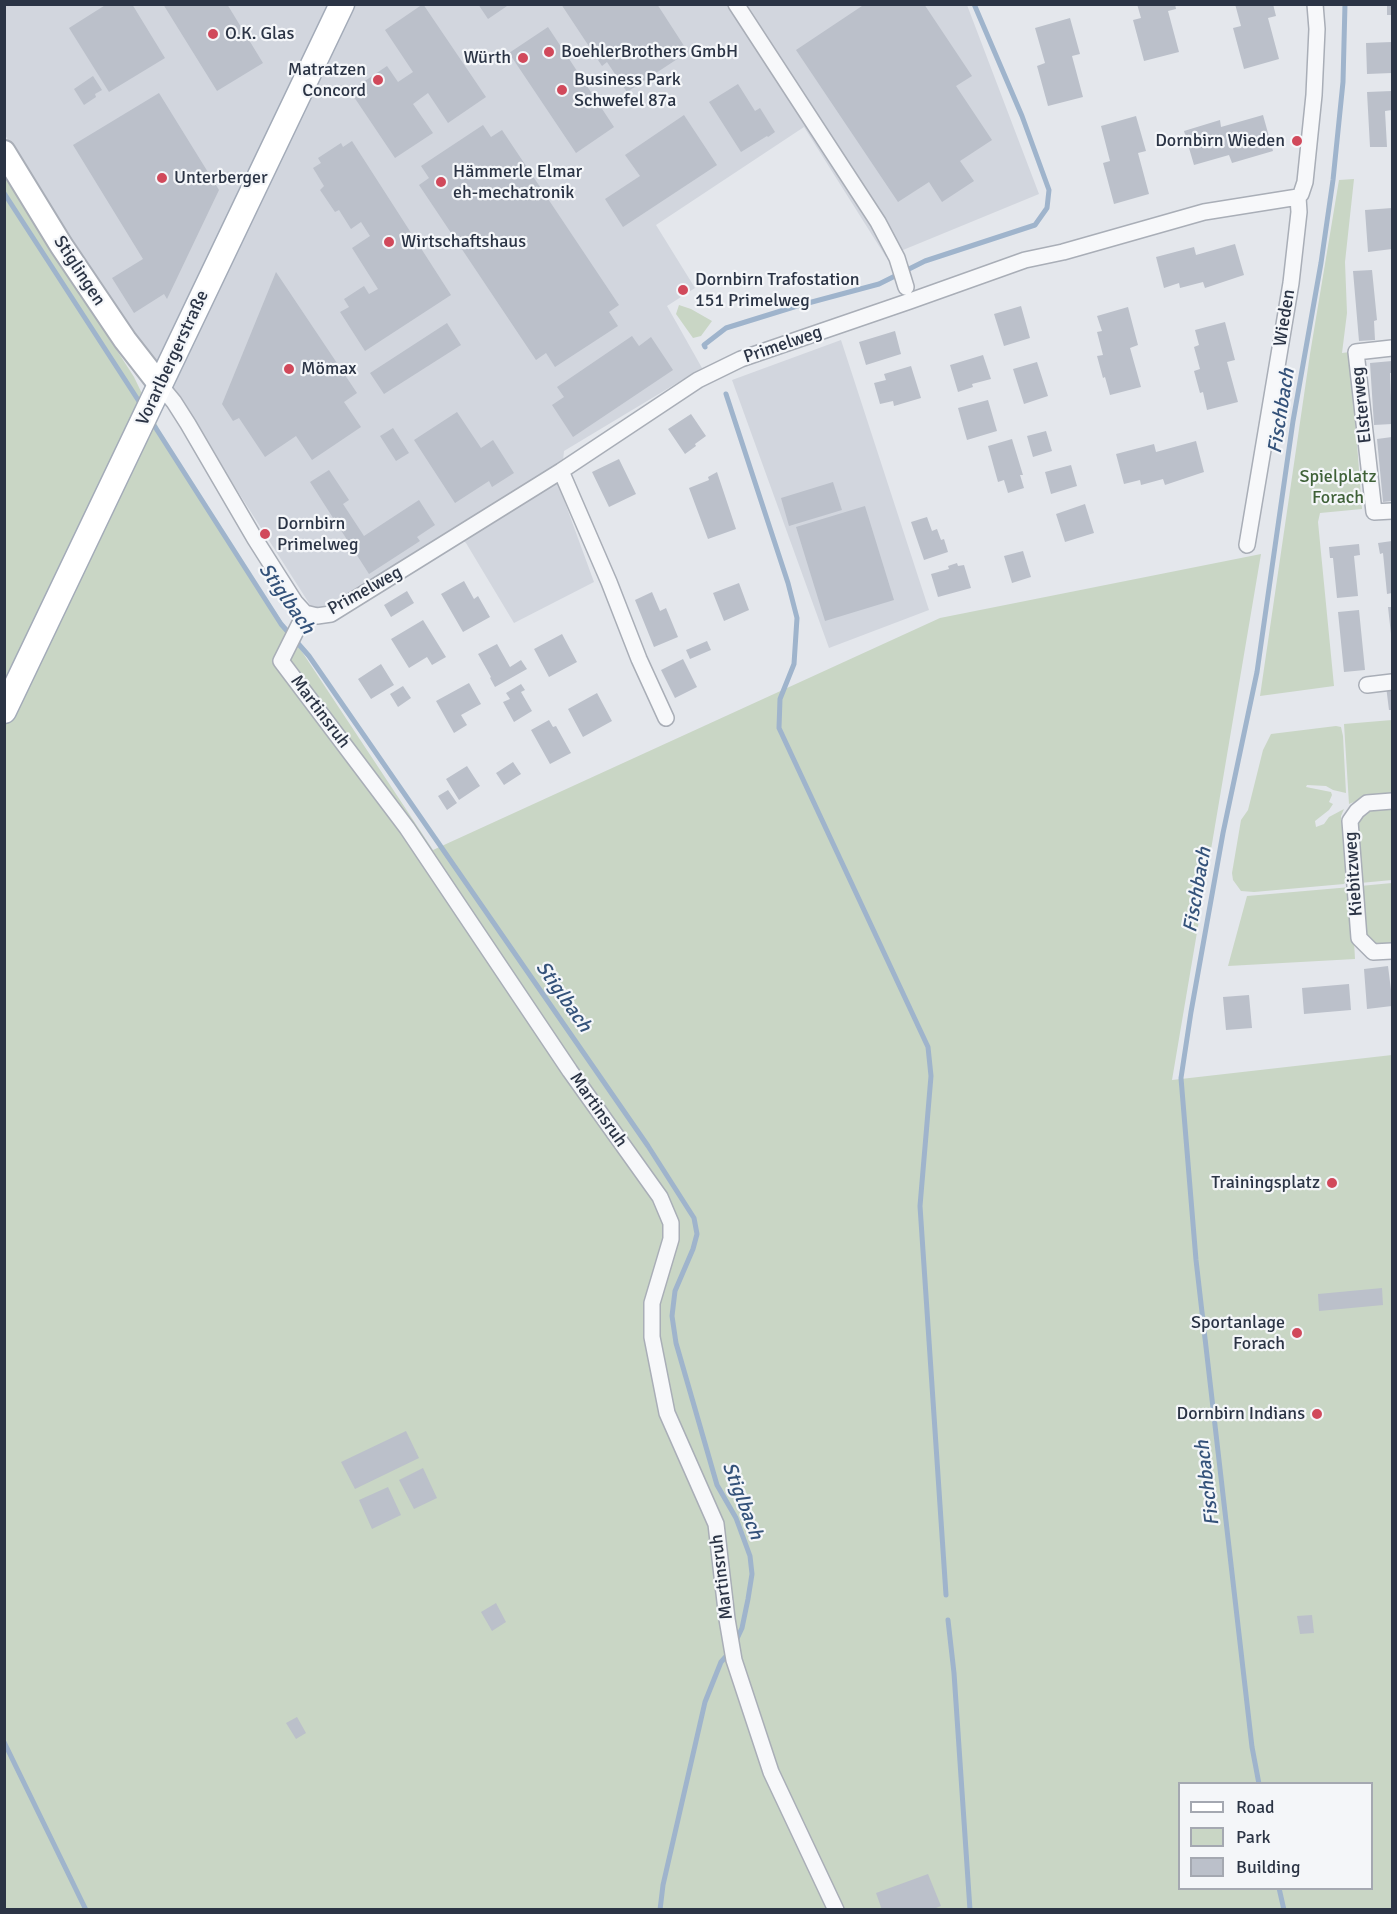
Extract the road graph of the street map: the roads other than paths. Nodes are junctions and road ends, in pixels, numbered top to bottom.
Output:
1 (342, 4) edge
2 (736, 4) edge
3 (1315, 4) edge
4 (4, 152) edge
5 (1298, 197) junction
6 (906, 287) dead end
7 (1392, 348) edge
8 (158, 390) junction
9 (561, 471) junction
10 (1392, 511) edge
11 (1247, 545) dead end
12 (302, 619) junction
13 (1392, 682) edge
14 (1367, 685) dead end
15 (4, 711) edge
16 (666, 718) dead end
17 (1392, 801) edge
18 (1392, 951) edge
19 (836, 1910) edge

1 - 8 main road, Vorarlbergerstraße
2 - 6 street
3 - 5 street, Wieden
4 - 8 main road, Stiglingen
5 - 9 street, Primelweg
5 - 11 street, Wieden
7 - 10 street, Elsterweg
8 - 12 street, Primelweg
8 - 15 main road, Vorarlbergerstraße
9 - 12 street, Primelweg
9 - 16 street
12 - 19 street, Martinsruh
13 - 14 street
17 - 18 street, Kiebitzweg

